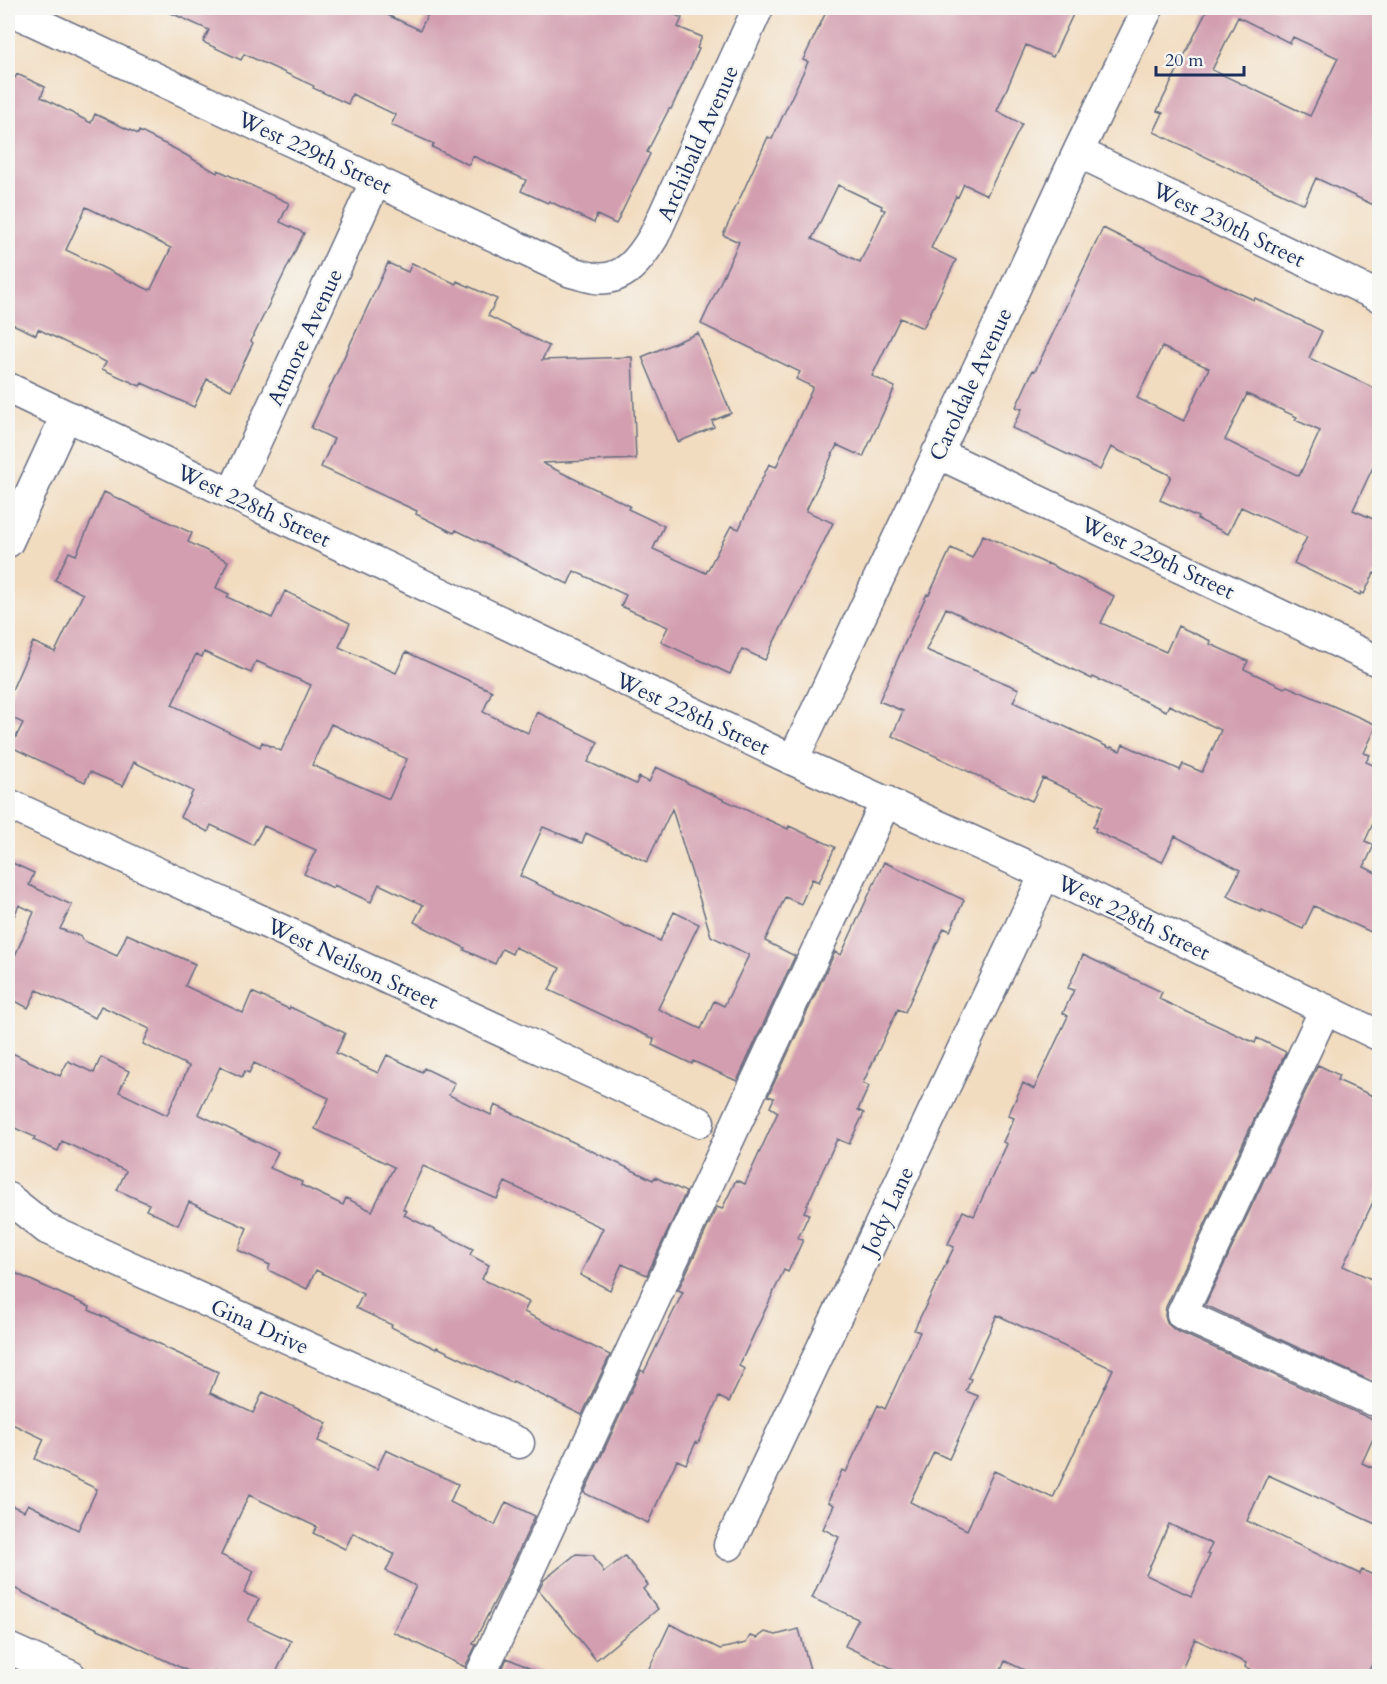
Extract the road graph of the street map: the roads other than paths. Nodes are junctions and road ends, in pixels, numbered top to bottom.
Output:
1 (758, 8) edge
2 (1148, 8) edge
3 (8, 9) edge
4 (1078, 152) junction
5 (376, 180) junction
6 (626, 271) joint
7 (1380, 297) edge
8 (8, 388) edge
9 (66, 416) junction
10 (937, 453) junction
11 (232, 494) junction
12 (8, 542) edge
13 (1380, 662) edge
14 (793, 760) junction
15 (886, 801) junction
16 (8, 804) edge
17 (1045, 874) junction
18 (1325, 1009) junction
19 (1380, 1036) edge
20 (699, 1122) dead end
21 (8, 1198) edge
22 (1372, 1400) dead end
23 (519, 1443) dead end
24 (729, 1545) dead end
25 (8, 1648) edge
26 (71, 1677) edge
27 (480, 1677) edge

1 - 6 street, Archibald Avenue
2 - 4 street, Caroldale Avenue
3 - 5 street, West 229th Street
4 - 7 street, West 230th Street
4 - 10 street, Caroldale Avenue
5 - 6 street, West 229th Street
5 - 11 street, Atmore Avenue
8 - 9 street, West 228th Street
9 - 11 street, West 228th Street
9 - 12 street
10 - 13 street, West 229th Street
10 - 14 street, Caroldale Avenue
11 - 14 street, West 228th Street
14 - 15 street, West 228th Street
15 - 17 street, West 228th Street
15 - 27 street
16 - 20 street, West Neilson Street
17 - 18 street, West 228th Street
17 - 24 street, Jody Lane
18 - 19 street, West 228th Street
18 - 22 street
21 - 23 street, Gina Drive
25 - 26 street

